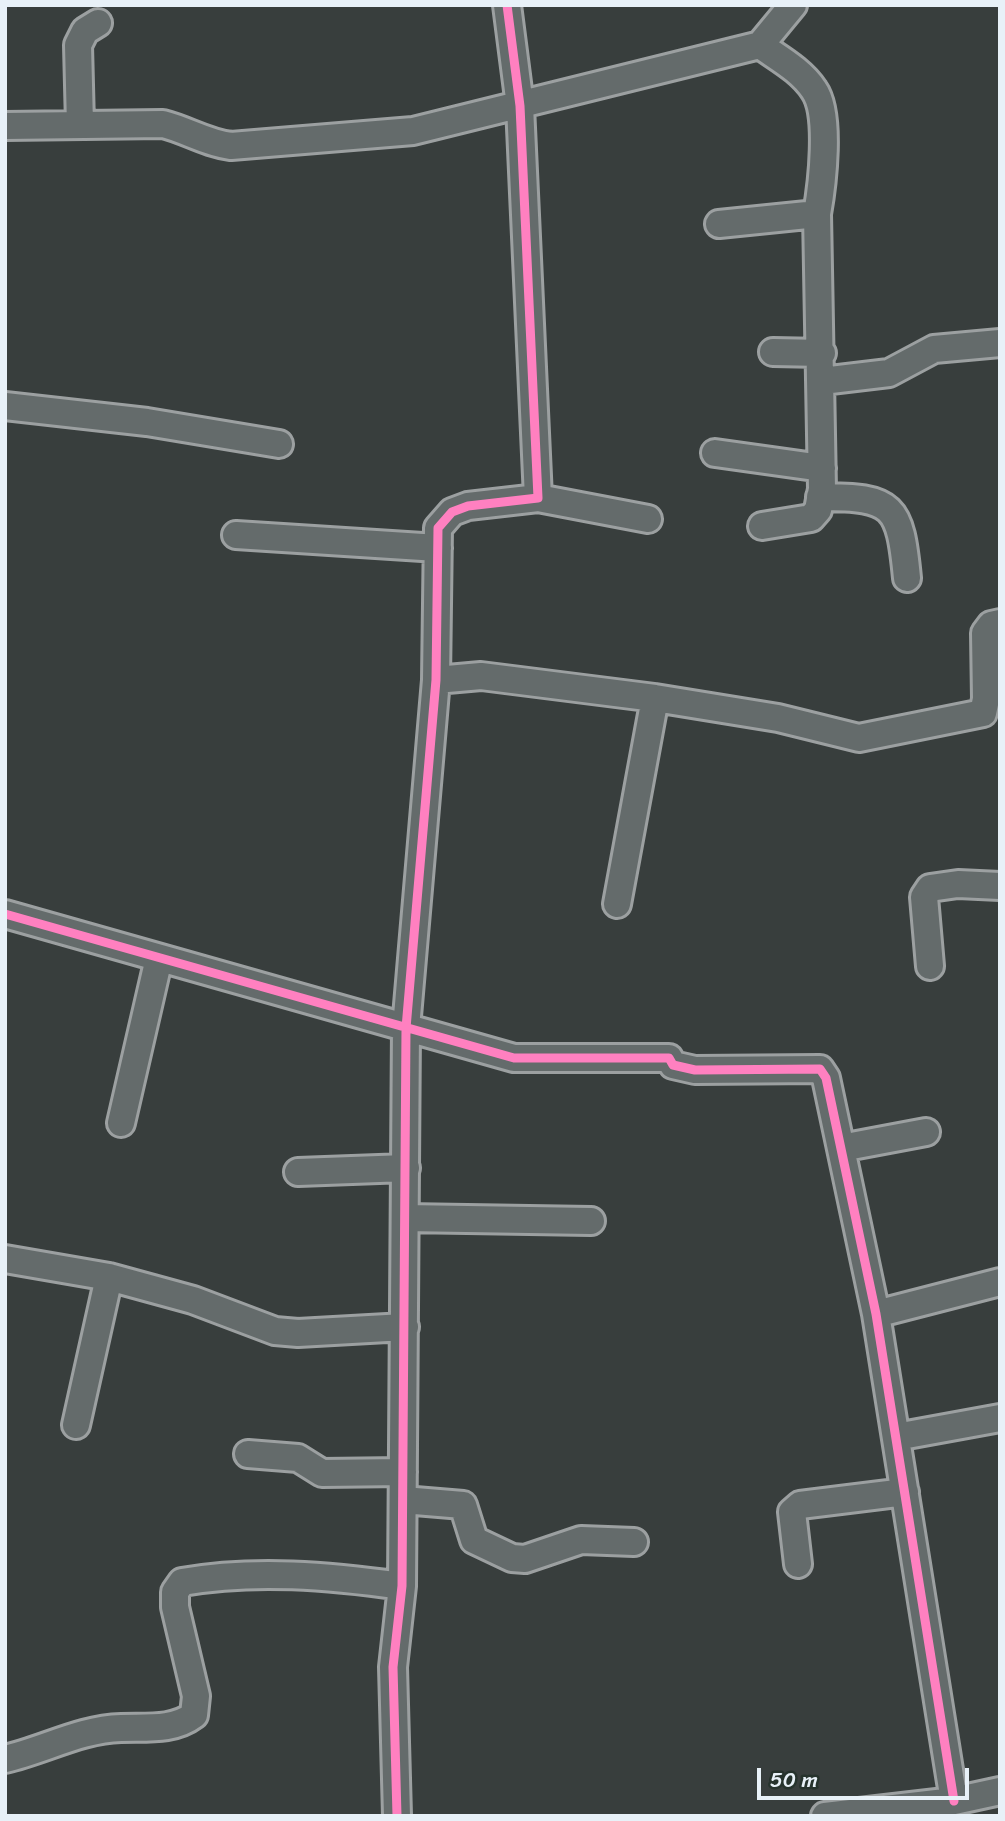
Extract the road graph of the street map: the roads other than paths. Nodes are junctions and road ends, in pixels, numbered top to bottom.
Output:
1 (507, 5) edge
2 (793, 5) edge
3 (98, 23) dead end
4 (760, 45) junction
5 (520, 107) junction
6 (80, 125) junction
7 (5, 126) edge
8 (817, 214) junction
9 (719, 224) dead end
10 (1000, 343) edge
11 (773, 352) dead end
12 (822, 354) junction
13 (822, 380) junction
14 (5, 406) edge
15 (279, 444) dead end
16 (715, 453) dead end
17 (822, 468) junction
18 (820, 497) junction
19 (538, 498) junction
20 (648, 519) dead end
21 (762, 526) dead end
22 (236, 535) dead end
23 (438, 548) junction
24 (907, 578) dead end
25 (1000, 623) edge
26 (436, 680) junction
27 (655, 698) junction
28 (1000, 886) edge
29 (617, 904) dead end
30 (5, 914) edge
31 (159, 958) junction
32 (930, 966) dead end
33 (407, 1028) junction
34 (121, 1123) dead end
35 (926, 1132) dead end
36 (841, 1147) junction
37 (405, 1168) junction
38 (298, 1172) dead end
39 (405, 1218) junction
40 (591, 1221) dead end
41 (5, 1259) edge
42 (109, 1277) junction
43 (1000, 1282) edge
44 (876, 1314) junction
45 (405, 1327) junction
46 (1000, 1418) edge
47 (76, 1425) dead end
48 (896, 1437) junction
49 (248, 1454) dead end
50 (403, 1472) junction
51 (905, 1492) junction
52 (403, 1500) junction
53 (634, 1542) dead end
54 (798, 1564) dead end
55 (402, 1586) junction
56 (5, 1759) edge
57 (1000, 1791) edge
58 (954, 1801) junction
59 (397, 1816) edge
60 (825, 1816) edge

1 - 5 street
2 - 4 street
3 - 6 street
4 - 5 street
4 - 8 street
5 - 6 street
5 - 19 street
6 - 7 street
8 - 9 street
8 - 12 street
10 - 13 street
11 - 12 street
12 - 13 street
13 - 17 street
14 - 15 street
16 - 17 street
17 - 18 street
18 - 21 street
18 - 24 street
19 - 20 street
19 - 23 street
22 - 23 street
23 - 26 street
25 - 27 street
26 - 27 street
26 - 33 street
27 - 29 street
28 - 32 street
30 - 31 street
31 - 33 street
31 - 34 street
33 - 36 street
33 - 37 street
35 - 36 street
36 - 44 street
37 - 38 street
37 - 39 street
39 - 40 street
39 - 45 street
41 - 42 street
42 - 45 street
42 - 47 street
43 - 44 street
44 - 48 street
45 - 50 street
46 - 48 street
48 - 51 street
49 - 50 street
50 - 52 street
51 - 54 street
51 - 58 street
52 - 53 street
52 - 55 street
55 - 56 street
55 - 59 street
57 - 58 street
58 - 60 street

